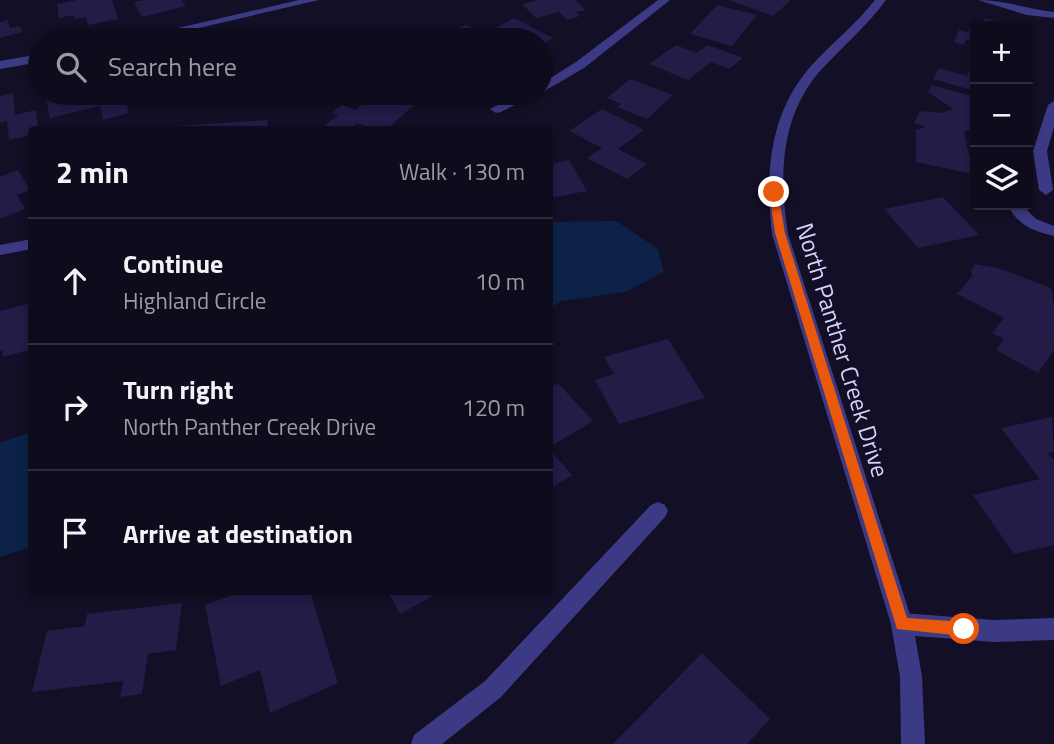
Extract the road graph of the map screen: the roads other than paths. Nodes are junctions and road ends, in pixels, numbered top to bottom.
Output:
1 (314, 0) edge
2 (665, 0) edge
3 (881, 0) edge
4 (984, 0) edge
5 (1039, 0) edge
6 (1008, 3) edge
7 (1054, 8) edge
8 (1054, 15) edge
9 (187, 28) edge
10 (28, 60) edge
11 (0, 65) edge
12 (553, 82) edge
13 (505, 105) edge
14 (1054, 105) edge
15 (496, 109) dead end
16 (1050, 191) edge
17 (1018, 210) edge
18 (1054, 232) edge
19 (28, 245) edge
20 (0, 250) edge
21 (658, 511) dead end
22 (902, 624) junction
23 (1054, 629) edge
24 (424, 744) edge
25 (913, 744) edge

1 - 9 street
2 - 12 street
3 - 22 street, North Panther Creek Drive
4 - 6 street
5 - 7 street
6 - 8 street
10 - 11 street
13 - 15 street
14 - 16 street
17 - 18 street
19 - 20 street
21 - 24 street
22 - 23 street
22 - 25 street, North Panther Creek Drive

